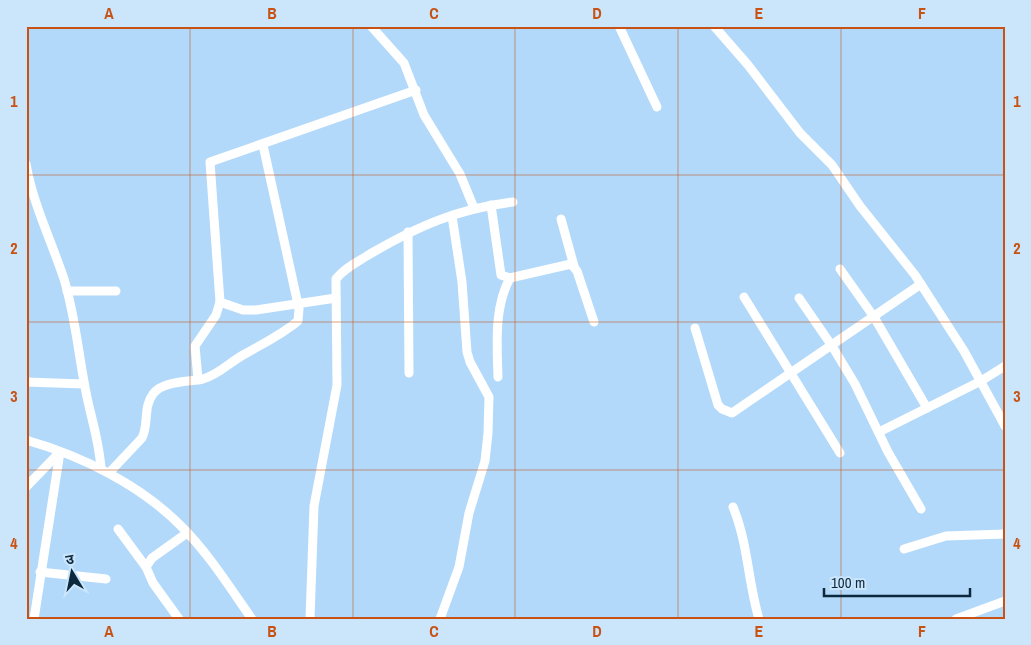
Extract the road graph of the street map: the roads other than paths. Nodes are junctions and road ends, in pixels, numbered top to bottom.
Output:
1 (372, 26) edge
2 (619, 26) edge
3 (714, 26) edge
4 (416, 90) junction
5 (657, 107) dead end
6 (263, 145) junction
7 (26, 164) edge
8 (28, 179) edge
9 (513, 202) dead end
10 (491, 205) junction
11 (474, 208) junction
12 (452, 216) junction
13 (560, 219) dead end
14 (408, 232) junction
15 (574, 266) junction
16 (840, 269) dead end
17 (510, 278) junction
18 (921, 284) junction
19 (67, 291) junction
20 (116, 291) dead end
21 (744, 297) dead end
22 (336, 298) junction
23 (799, 298) dead end
24 (220, 302) junction
25 (298, 304) junction
26 (874, 317) junction
27 (594, 322) dead end
28 (695, 328) dead end
29 (832, 346) junction
30 (1005, 366) edge
31 (408, 372) dead end
32 (792, 373) junction
33 (498, 376) dead end
34 (198, 379) junction
35 (981, 381) junction
36 (26, 382) edge
37 (84, 384) junction
38 (927, 408) junction
39 (1005, 426) edge
40 (879, 432) junction
41 (26, 440) edge
42 (60, 452) junction
43 (840, 453) dead end
44 (105, 471) junction
45 (26, 488) edge
46 (733, 508) dead end
47 (921, 509) dead end
48 (118, 529) dead end
49 (188, 534) junction
50 (1005, 534) edge
51 (904, 548) dead end
52 (146, 567) junction
53 (40, 572) junction
54 (106, 579) dead end
55 (1005, 601) edge
56 (34, 619) edge
57 (179, 619) edge
58 (252, 619) edge
59 (310, 619) edge
60 (440, 619) edge
61 (759, 619) edge
62 (956, 619) edge

1 - 4 street
2 - 5 street
3 - 18 street
4 - 6 street
4 - 11 street
6 - 24 street
6 - 25 street
7 - 8 street
8 - 19 street
9 - 10 street
10 - 11 street
10 - 17 street
11 - 12 street
12 - 14 street
12 - 60 street
13 - 15 street
14 - 22 street
14 - 31 street
15 - 17 street
15 - 27 street
16 - 26 street
17 - 33 street
18 - 26 street
18 - 35 street
19 - 20 street
19 - 37 street
21 - 32 street
22 - 25 street
22 - 59 street
23 - 29 street
24 - 25 street
24 - 34 street
25 - 34 street
26 - 29 street
26 - 38 street
28 - 32 street
29 - 32 street
29 - 40 street
30 - 35 street
32 - 43 street
34 - 44 street
35 - 38 street
35 - 39 street
36 - 37 street
37 - 44 street
38 - 40 street
40 - 47 street
41 - 42 street
42 - 44 street
42 - 45 street
42 - 53 street
44 - 49 street
46 - 61 street
48 - 52 street
49 - 52 street
49 - 58 street
50 - 51 street
52 - 57 street
53 - 54 street
53 - 56 street
55 - 62 street

